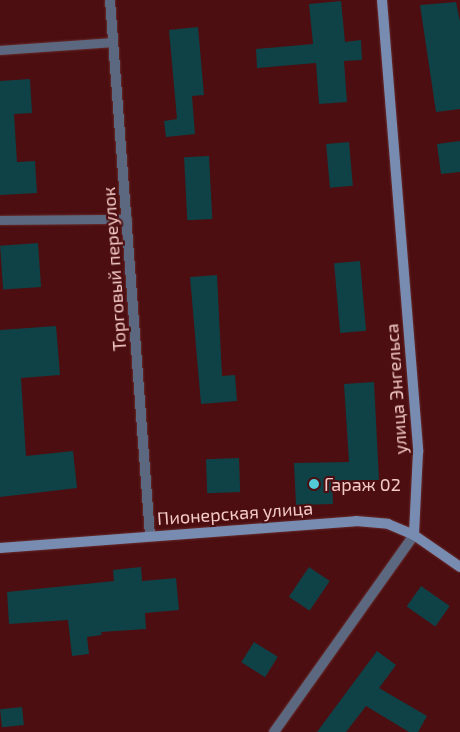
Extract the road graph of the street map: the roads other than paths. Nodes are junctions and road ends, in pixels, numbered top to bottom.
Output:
1 (110, 0) edge
2 (382, 0) edge
3 (113, 42) junction
4 (0, 50) edge
5 (127, 219) junction
6 (0, 220) edge
7 (414, 535) junction
8 (150, 536) junction
9 (0, 548) edge
10 (460, 567) edge
11 (274, 732) edge

1 - 3 street, Торговый переулок
2 - 7 street, улица Энгельса
3 - 4 lane
3 - 5 street, Торговый переулок
5 - 6 lane
5 - 8 street, Торговый переулок
7 - 8 street, Пионерская улица
7 - 10 street, Пионерская улица
7 - 11 street
8 - 9 street, Пионерская улица

